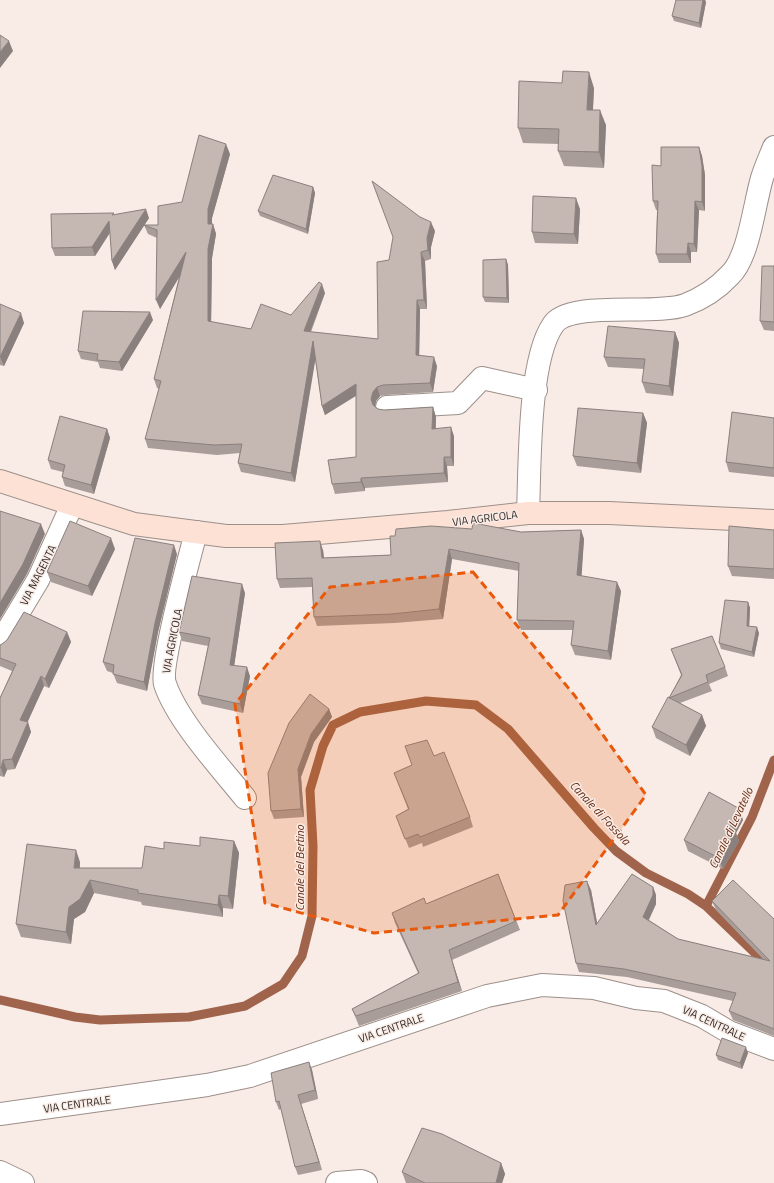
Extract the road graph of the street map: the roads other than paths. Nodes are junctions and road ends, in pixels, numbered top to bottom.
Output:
1 (774, 147) edge
2 (536, 390) junction
3 (387, 407) dead end
4 (0, 481) edge
5 (72, 505) junction
6 (528, 513) junction
7 (774, 521) edge
8 (196, 532) junction
9 (0, 643) edge
10 (245, 798) dead end
11 (774, 1049) edge
12 (0, 1114) edge
13 (0, 1172) edge
14 (23, 1183) edge
15 (337, 1183) edge
16 (366, 1183) edge

1 - 2 street
2 - 3 street
2 - 6 street
4 - 5 street, VIA AGRICOLA
5 - 8 street, VIA AGRICOLA
5 - 9 street, VIA MAGENTA
6 - 7 street, VIA AGRICOLA
6 - 8 street, VIA AGRICOLA
8 - 10 street, VIA AGRICOLA
11 - 12 street, VIA CENTRALE
13 - 14 street
15 - 16 street

